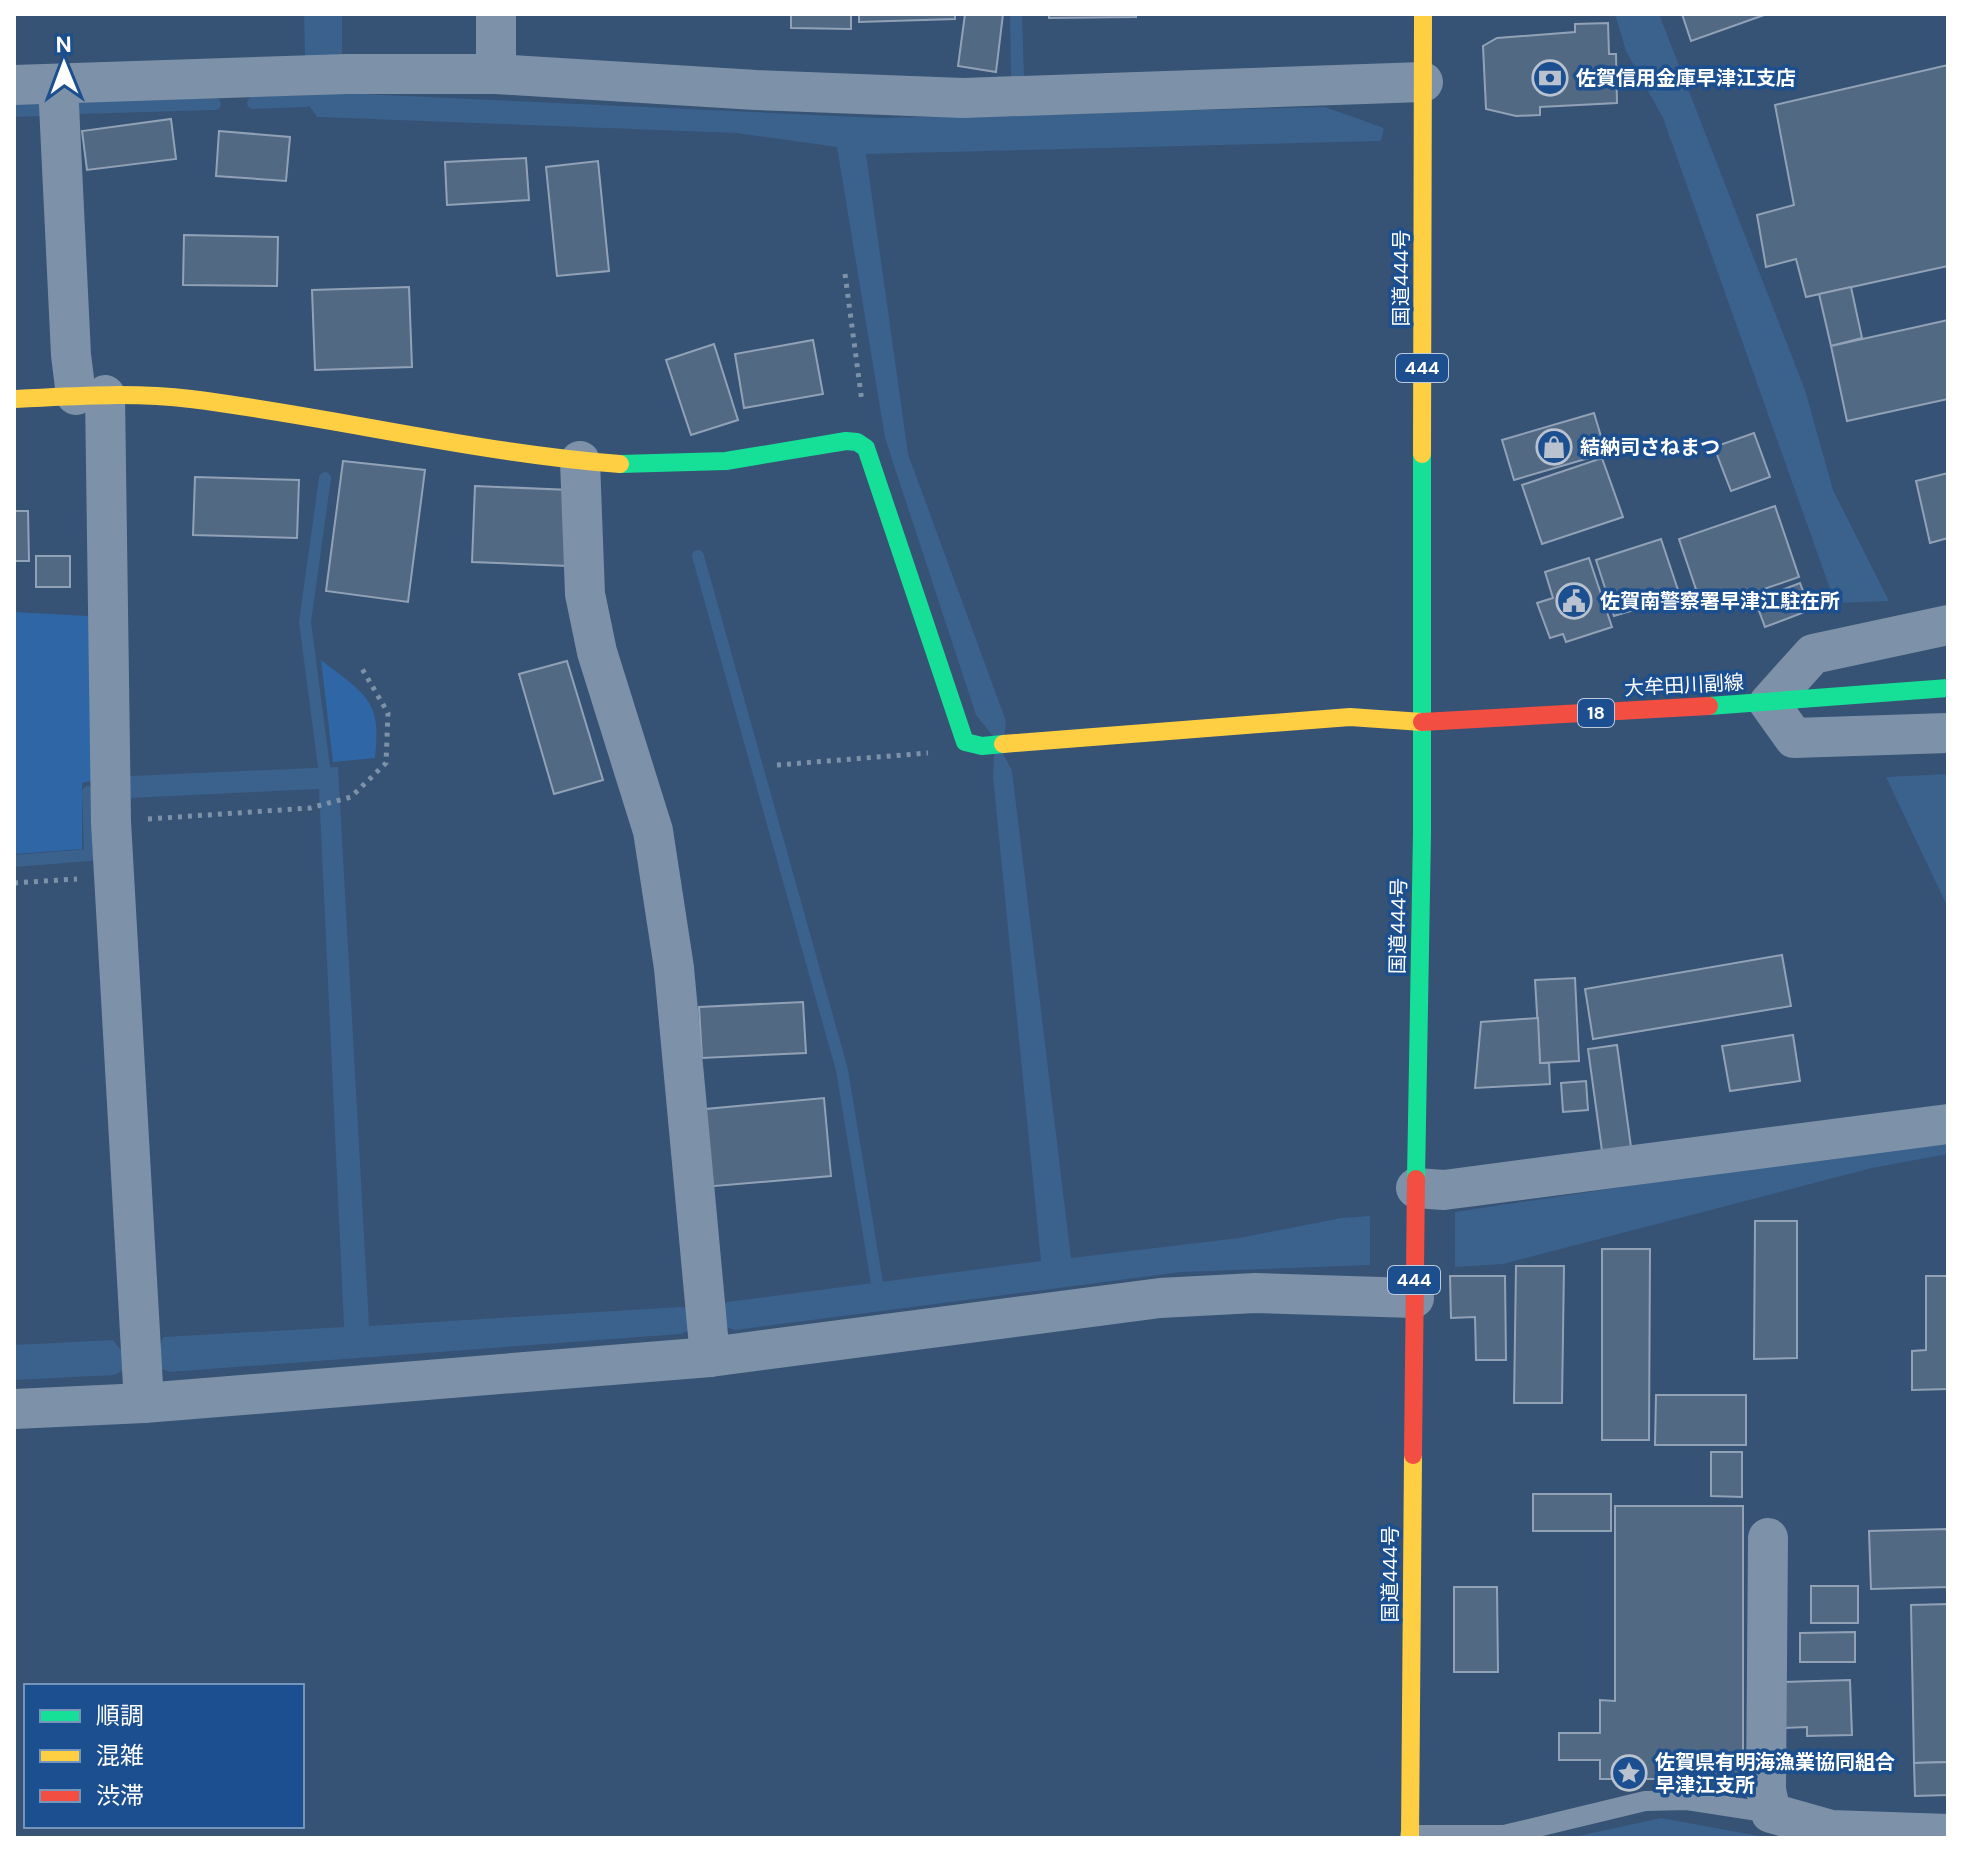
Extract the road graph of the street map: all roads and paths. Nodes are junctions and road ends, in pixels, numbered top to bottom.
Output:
1 (496, 14) edge
2 (1423, 14) edge
3 (496, 74) junction
4 (1423, 82) junction
5 (58, 84) junction
6 (14, 85) edge
7 (845, 274) dead end
8 (91, 395) junction
9 (14, 399) edge
10 (857, 442) junction
11 (580, 461) junction
12 (1948, 625) edge
13 (361, 667) dead end
14 (1948, 688) edge
15 (1769, 703) junction
16 (1422, 722) junction
17 (1948, 733) edge
18 (974, 744) junction
19 (777, 765) dead end
20 (111, 822) junction
21 (114, 877) junction
22 (14, 883) edge
23 (1948, 1124) edge
24 (1416, 1188) junction
25 (1414, 1298) junction
26 (707, 1328) junction
27 (143, 1373) junction
28 (14, 1409) edge
29 (1768, 1538) dead end
30 (1771, 1813) junction
31 (1948, 1834) edge
32 (1410, 1836) edge

1 - 3 street
2 - 4 main road, 国道444号 / 444
3 - 4 street
3 - 5 street
4 - 16 main road, 国道444号 / 444
5 - 6 street
5 - 8 street
7 - 10 path
8 - 9 main road
8 - 11 main road
8 - 20 street
10 - 11 main road
10 - 18 main road
11 - 26 street
12 - 15 street
13 - 20 path
14 - 15 main road, 大牟田川副線 / 18
15 - 16 main road, 大牟田川副線 / 18
15 - 17 street
16 - 18 main road, 大牟田川副線
16 - 24 main road, 国道444号 / 444
18 - 19 path
20 - 21 street
21 - 22 path
21 - 27 street
23 - 24 street
24 - 25 main road, 国道444号 / 444
25 - 26 street
25 - 32 main road, 国道444号 / 444
26 - 27 street
27 - 28 street
29 - 30 street
30 - 31 street
30 - 32 lane

